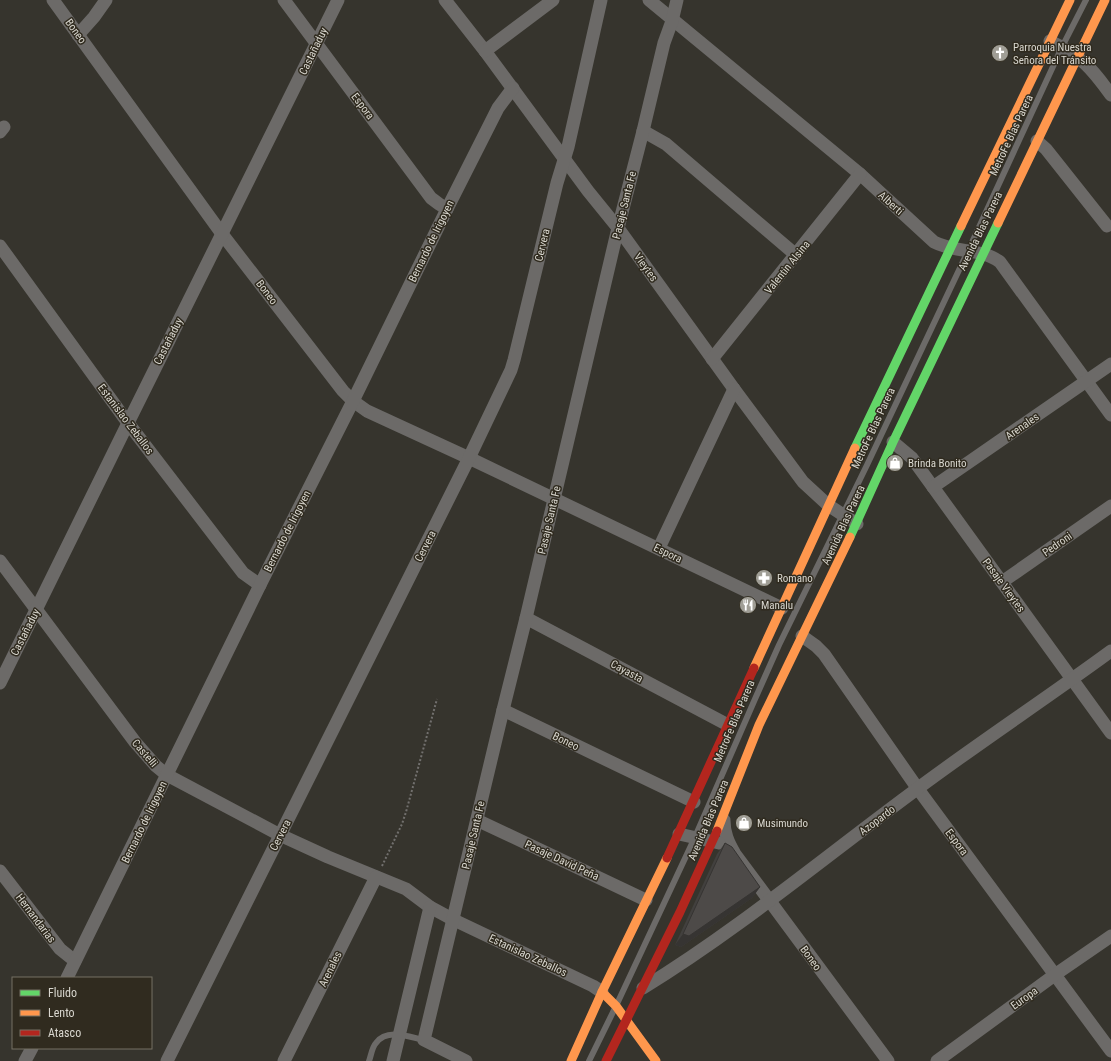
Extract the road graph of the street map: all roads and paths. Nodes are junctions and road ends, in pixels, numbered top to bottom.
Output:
1 (53, 0) edge
2 (106, 0) edge
3 (284, 0) edge
4 (338, 0) edge
5 (444, 0) edge
6 (553, 0) edge
7 (601, 0) edge
8 (649, 0) edge
9 (677, 0) edge
10 (1070, 0) edge
11 (1086, 0) edge
12 (1105, 0) edge
13 (672, 21) junction
14 (78, 34) junction
15 (1050, 41) junction
16 (317, 44) junction
17 (1062, 47) junction
18 (485, 52) junction
19 (1077, 56) junction
20 (513, 88) junction
21 (1111, 95) edge
22 (644, 131) junction
23 (1037, 141) junction
24 (565, 158) junction
25 (860, 174) junction
26 (447, 209) junction
27 (1107, 226) dead end
28 (618, 228) junction
29 (222, 234) junction
30 (0, 246) edge
31 (951, 248) junction
32 (968, 251) junction
33 (982, 253) junction
34 (796, 255) junction
35 (712, 359) junction
36 (1111, 364) edge
37 (1087, 381) junction
38 (734, 389) junction
39 (352, 401) junction
40 (1111, 415) edge
41 (128, 423) junction
42 (893, 442) junction
43 (469, 458) junction
44 (933, 487) junction
45 (554, 498) junction
46 (828, 505) junction
47 (1111, 506) edge
48 (843, 516) junction
49 (857, 524) junction
50 (659, 548) junction
51 (0, 561) edge
52 (1002, 582) junction
53 (260, 585) junction
54 (782, 608) junction
55 (36, 610) junction
56 (526, 618) junction
57 (802, 636) junction
58 (1111, 651) edge
59 (1072, 679) junction
60 (0, 683) edge
61 (437, 699) dead end
62 (503, 710) junction
63 (728, 725) junction
64 (1111, 733) edge
65 (166, 775) junction
66 (918, 789) junction
67 (694, 802) junction
68 (724, 815) junction
69 (477, 820) junction
70 (680, 834) junction
71 (280, 835) junction
72 (695, 837) junction
73 (712, 841) junction
74 (735, 854) junction
75 (0, 871) edge
76 (376, 877) junction
77 (646, 900) junction
78 (770, 901) junction
79 (430, 907) junction
80 (454, 920) junction
81 (1111, 936) edge
82 (75, 961) junction
83 (1056, 974) junction
84 (67, 977) edge
85 (642, 988) junction
86 (602, 992) junction
87 (616, 1006) junction
88 (625, 1018) junction
89 (400, 1034) junction
90 (424, 1040) junction
91 (32, 1049) edge
92 (1111, 1051) edge
93 (26, 1061) edge
94 (167, 1061) edge
95 (284, 1061) edge
96 (369, 1061) edge
97 (393, 1061) edge
98 (466, 1061) edge
99 (571, 1061) edge
100 (589, 1061) edge
101 (606, 1061) edge
102 (656, 1061) edge
103 (888, 1061) edge
104 (937, 1061) edge

1 - 14 street, Boneo
2 - 14 street
3 - 16 street, Espora
4 - 16 street, Castañaduy
5 - 18 street, Vieytes
6 - 18 street
7 - 24 street, Cervera
8 - 13 street, Alberti
9 - 13 street, Pasaje Santa Fe
10 - 15 main road, Avenida Blas Parera
11 - 17 lane, MetroFe Blas Parera
12 - 19 main road, Avenida Blas Parera
13 - 22 street, Pasaje Santa Fe
13 - 25 street, Alberti
14 - 29 street, Boneo
15 - 17 street
15 - 31 main road, Avenida Blas Parera
16 - 26 street, Espora
16 - 29 street, Castañaduy
17 - 19 street
17 - 32 lane, MetroFe Blas Parera
18 - 20 street, Vieytes
19 - 21 street
19 - 23 main road, Avenida Blas Parera
20 - 24 street, Vieytes
20 - 26 street, Bernardo de Irigoyen
22 - 28 street, Pasaje Santa Fe
22 - 34 street
23 - 27 street
23 - 33 main road, Avenida Blas Parera
24 - 28 street, Vieytes
24 - 43 street, Cervera
25 - 31 street, Alberti
25 - 34 street, Valentin Alsina
26 - 39 street, Bernardo de Irigoyen
28 - 35 street, Vieytes
28 - 45 street, Pasaje Santa Fe
29 - 39 street, Boneo
29 - 41 street, Castañaduy
30 - 41 street, Estanislao Zeballos
31 - 32 street, Alberti
31 - 46 main road, Avenida Blas Parera
32 - 33 street, Alberti
32 - 48 lane, MetroFe Blas Parera
33 - 37 street, Alberti
33 - 42 main road, Avenida Blas Parera
34 - 35 street, Valentin Alsina
35 - 38 street, Vieytes
36 - 37 street, Arenales
37 - 40 street, Alberti
37 - 44 street, Arenales
38 - 46 street, Vieytes
38 - 50 street
39 - 43 street, Boneo
39 - 53 street, Bernardo de Irigoyen
41 - 53 street, Estanislao Zeballos
41 - 55 street, Castañaduy
42 - 44 street, Pasaje Vieytes
42 - 49 main road, Avenida Blas Parera
43 - 45 street, Boneo
43 - 71 street, Cervera
44 - 52 street, Pasaje Vieytes
45 - 50 street, Espora
45 - 56 street, Pasaje Santa Fe
46 - 48 street, Vieytes
46 - 54 main road, Avenida Blas Parera
47 - 52 street, Pedroni
48 - 49 street, Vieytes
48 - 72 lane, MetroFe Blas Parera
49 - 57 main road, Avenida Blas Parera
50 - 54 street, Espora
51 - 55 street, Castelli
52 - 59 street, Pasaje Vieytes
53 - 65 street, Bernardo de Irigoyen
54 - 63 main road, Avenida Blas Parera
55 - 60 street, Castañaduy
55 - 65 street, Castelli
56 - 62 street, Pasaje Santa Fe
56 - 63 street, Cayasta
57 - 66 street, Espora
57 - 68 main road, Avenida Blas Parera
58 - 59 street, Azopardo
59 - 64 street, Pasaje Vieytes
59 - 66 street, Azopardo
61 - 76 path
62 - 67 street, Boneo
62 - 69 street, Pasaje Santa Fe
63 - 67 main road, Avenida Blas Parera
65 - 71 street, Castelli
65 - 82 street, Bernardo de Irigoyen
66 - 78 street, Azopardo
66 - 83 street, Espora
67 - 70 main road, Avenida Blas Parera
68 - 73 main road, Avenida Blas Parera
68 - 74 street, Boneo
69 - 77 street, Pasaje David Peña
69 - 80 street, Pasaje Santa Fe
70 - 72 street, Boneo
70 - 77 main road, Avenida Blas Parera
71 - 76 street, Castelli
71 - 94 street, Cervera
72 - 73 street, Boneo
72 - 87 lane, MetroFe Blas Parera
73 - 74 street, Boneo
73 - 85 main road, Avenida Blas Parera
74 - 78 street, Boneo
75 - 82 street, Hernandarias
76 - 79 street, Estanislao Zeballos
76 - 95 street, Arenales
77 - 86 main road, Avenida Blas Parera
78 - 85 street, Azopardo
78 - 103 street, Boneo
79 - 80 street, Estanislao Zeballos
79 - 89 street
80 - 86 street, Estanislao Zeballos
80 - 90 street, Pasaje Santa Fe
81 - 83 street, Europa
82 - 84 street, Bernardo de Irigoyen
83 - 92 street, Espora
83 - 104 street, Europa
85 - 88 main road, Avenida Blas Parera
86 - 87 main road, Estanislao Zeballos
86 - 99 main road, Avenida Blas Parera
87 - 88 main road, Estanislao Zeballos
87 - 100 lane, MetroFe Blas Parera
88 - 101 main road, Avenida Blas Parera
88 - 102 main road, Estanislao Zeballos
89 - 90 lane
89 - 96 lane
89 - 97 street
90 - 98 street
91 - 93 street

